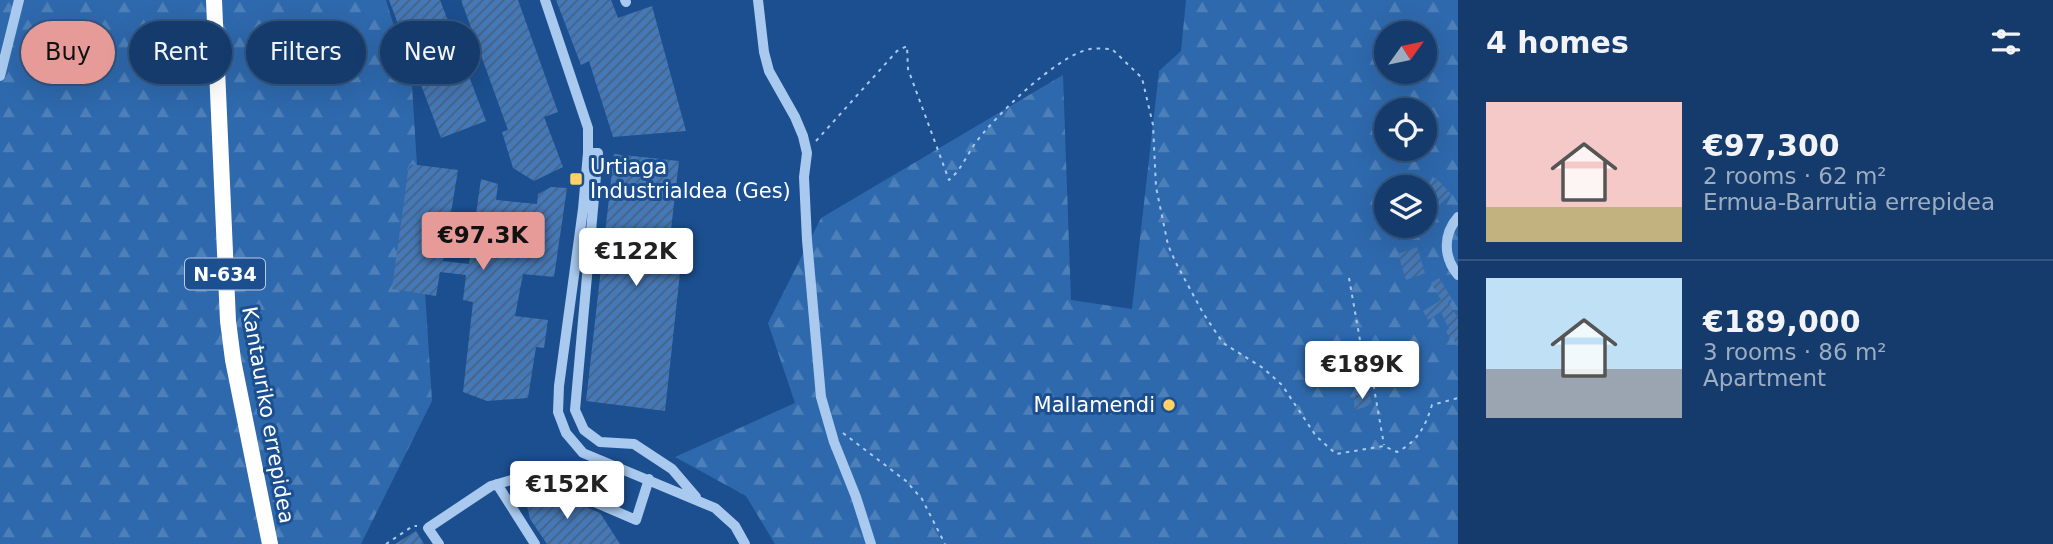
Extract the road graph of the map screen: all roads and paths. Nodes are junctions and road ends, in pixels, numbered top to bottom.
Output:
1 (19, 0) edge
2 (214, 0) edge
3 (545, 0) edge
4 (758, 0) edge
5 (0, 76) edge
6 (589, 153) junction
7 (807, 153) junction
8 (1458, 217) edge
9 (1458, 275) edge
10 (1349, 278) dead end
11 (1458, 398) edge
12 (828, 422) junction
13 (1384, 446) junction
14 (649, 480) junction
15 (497, 484) junction
16 (697, 499) junction
17 (428, 528) junction
18 (270, 544) edge
19 (386, 544) edge
20 (439, 544) edge
21 (535, 544) edge
22 (745, 544) edge
23 (871, 544) edge
24 (945, 544) edge

1 - 5 street
2 - 18 highway, Kantauriko errepidea / N-634
3 - 6 street
4 - 7 street
6 - 14 street
6 - 16 street
7 - 12 street
7 - 13 path
8 - 9 street
10 - 13 path
11 - 13 path
12 - 23 street
12 - 24 path
14 - 15 street
14 - 16 street
15 - 17 street
15 - 21 street
16 - 22 street
17 - 19 path
17 - 20 street

